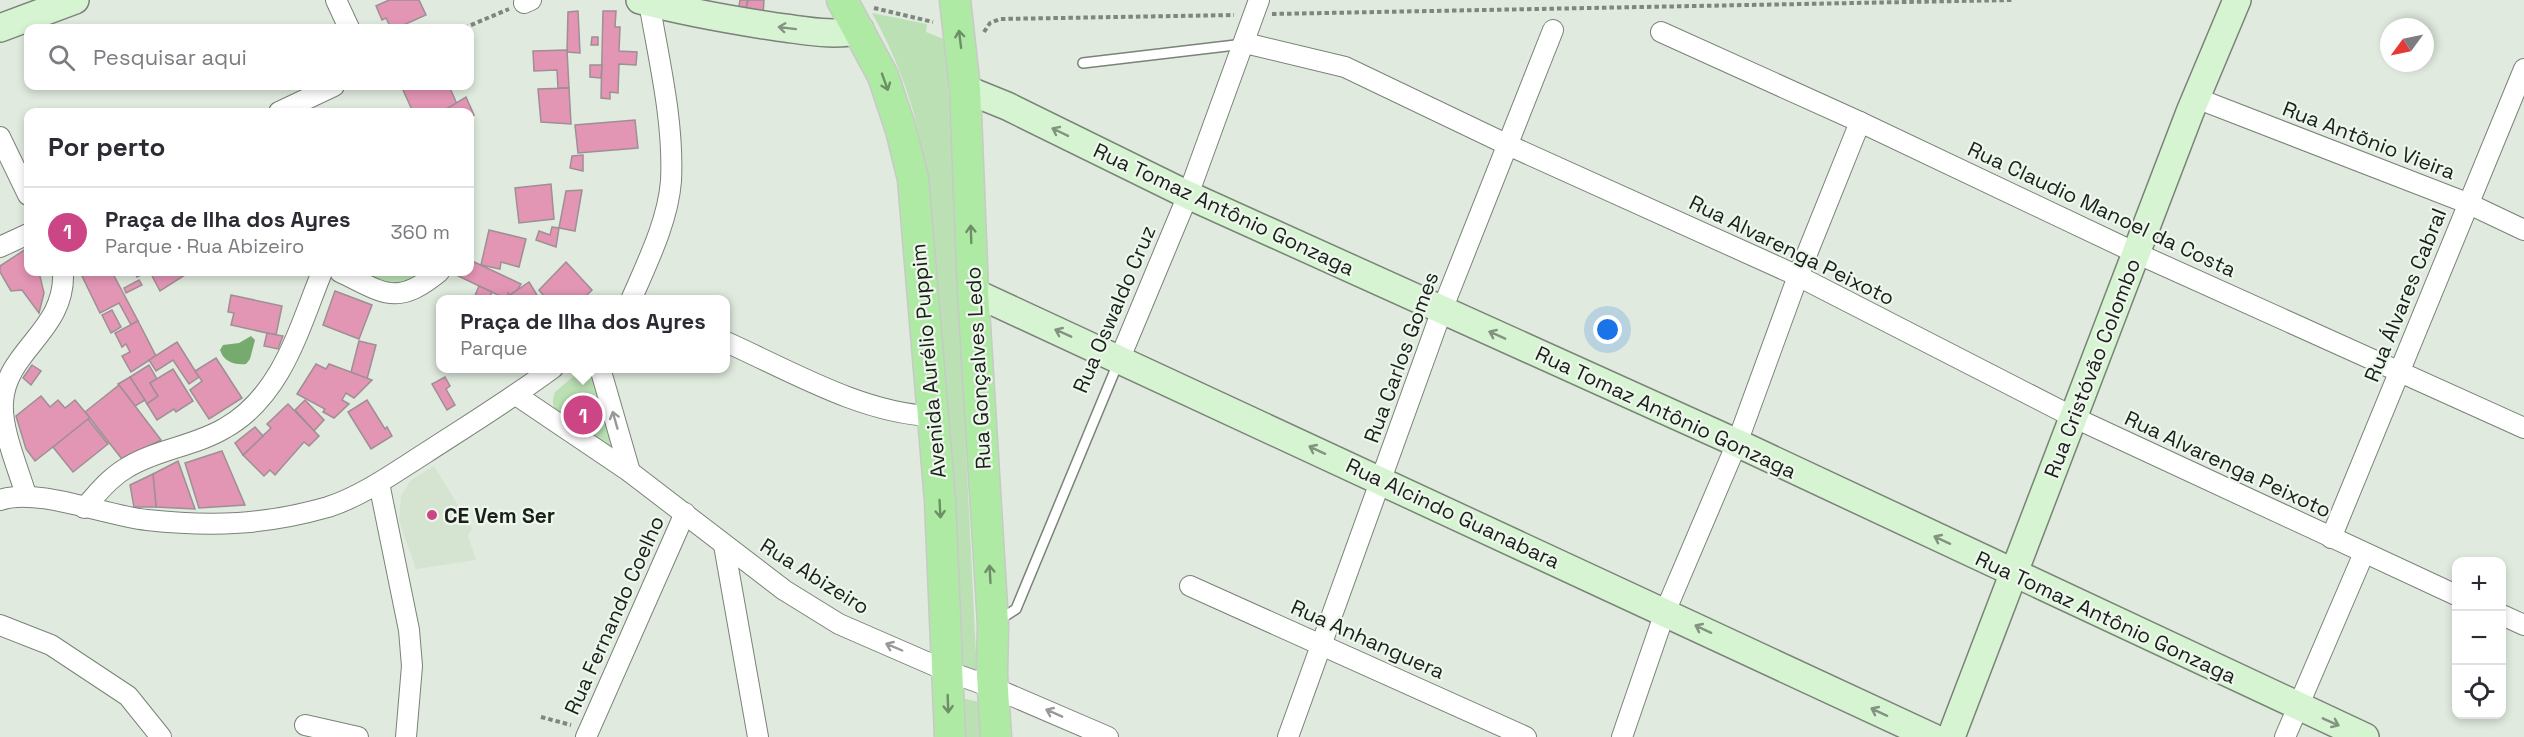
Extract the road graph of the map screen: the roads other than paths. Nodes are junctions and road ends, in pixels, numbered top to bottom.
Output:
1 (75, 0) edge
2 (336, 0) edge
3 (843, 0) edge
4 (2237, 0) edge
5 (645, 1) edge
6 (1257, 7) edge
7 (947, 11) edge
8 (346, 24) edge
9 (0, 28) edge
10 (860, 30) junction
11 (1553, 30) dead end
12 (1661, 32) dead end
13 (1245, 44) junction
14 (1083, 63) dead end
15 (2524, 69) edge
16 (965, 89) junction
17 (326, 90) edge
18 (2196, 99) junction
19 (287, 108) edge
20 (1860, 122) junction
21 (0, 137) edge
22 (1508, 146) junction
23 (24, 187) edge
24 (1188, 195) junction
25 (2467, 203) junction
26 (2524, 230) edge
27 (24, 236) edge
28 (0, 247) edge
29 (2136, 253) junction
30 (63, 276) edge
31 (320, 276) edge
32 (349, 276) edge
33 (433, 276) edge
34 (1798, 276) junction
35 (973, 292) junction
36 (634, 295) edge
37 (1443, 310) junction
38 (730, 344) edge
39 (1120, 358) junction
40 (2400, 371) junction
41 (547, 373) edge
42 (601, 373) edge
43 (516, 395) junction
44 (931, 416) junction
45 (2073, 417) junction
46 (2524, 428) edge
47 (1737, 443) junction
48 (630, 472) junction
49 (1382, 480) junction
50 (379, 483) junction
51 (26, 495) junction
52 (0, 500) edge
53 (84, 508) junction
54 (685, 513) junction
55 (2331, 538) junction
56 (724, 545) junction
57 (2364, 553) junction
58 (2013, 573) junction
59 (1190, 586) dead end
60 (2452, 593) edge
61 (1665, 612) junction
62 (2506, 617) edge
63 (993, 624) junction
64 (0, 625) edge
65 (2524, 625) edge
66 (1322, 645) junction
67 (947, 671) junction
68 (994, 687) junction
69 (2297, 706) junction
70 (305, 725) dead end
71 (588, 734) edge
72 (161, 737) edge
73 (358, 737) edge
74 (406, 737) edge
75 (758, 737) edge
76 (950, 737) edge
77 (996, 737) edge
78 (1108, 737) edge
79 (1288, 737) edge
80 (1526, 737) edge
81 (1622, 737) edge
82 (1932, 737) edge
83 (1951, 737) edge
84 (2285, 737) edge
85 (2365, 737) edge

1 - 9 street
2 - 8 street
3 - 10 main road, Avenida Aurélio Puppim
4 - 18 street, Rua Cristóvão Colombo
10 -> 5 street
5 - 36 street
6 - 13 street, Rua Oswaldo Cruz
16 -> 7 main road, Rua Gonçalves Ledo
10 -> 44 main road, Avenida Aurélio Puppim
11 - 22 street, Rua Carlos Gomes
12 - 20 street, Rua Claudio Manoel da Costa
13 - 14 lane, Rua Alvarenga Peixoto
13 - 22 street, Rua Alvarenga Peixoto
13 - 24 street, Rua Oswaldo Cruz
15 - 25 street, Rua Álvares Cabral
24 -> 16 street, Rua Tomaz Antônio Gonzaga
35 -> 16 main road, Rua Gonçalves Ledo
17 - 19 street
18 - 25 street, Rua Antõnio Vieira
18 - 29 street, Rua Cristóvão Colombo
20 - 29 street, Rua Claudio Manoel da Costa
20 - 34 street
21 - 23 street
22 - 34 street, Rua Alvarenga Peixoto
22 - 37 street, Rua Carlos Gomes
24 - 37 street, Rua Tomaz Antônio Gonzaga
24 - 39 street, Rua Oswaldo Cruz
25 - 26 street, Rua Antõnio Vieira
25 - 40 street, Rua Álvares Cabral
27 - 28 street
29 - 40 street, Rua Claudio Manoel da Costa
29 - 45 street, Rua Cristóvão Colombo
30 - 51 street
31 - 53 street
32 - 33 street
34 - 45 street, Rua Alvarenga Peixoto
34 - 47 street
39 -> 35 street, Rua Alcindo Guanabara
63 -> 35 main road, Rua Gonçalves Ledo
47 -> 37 street, Rua Tomaz Antônio Gonzaga
37 - 49 street, Rua Carlos Gomes
38 - 44 street
49 -> 39 street, Rua Alcindo Guanabara
39 - 63 lane, Rua Oswaldo Cruz
40 - 46 street, Rua Claudio Manoel da Costa
40 - 55 street, Rua Álvares Cabral
41 - 43 street
48 -> 42 street
43 - 48 street, Rua Abizeiro
43 - 50 street
44 -> 67 main road, Avenida Aurélio Puppim
45 - 55 street, Rua Alvarenga Peixoto
45 - 58 street, Rua Cristóvão Colombo
58 -> 47 street, Rua Tomaz Antônio Gonzaga
47 - 61 street
48 - 54 street, Rua Abizeiro
49 - 61 street, Rua Alcindo Guanabara
49 - 66 street, Rua Carlos Gomes
50 - 53 street
50 - 74 street
51 - 52 street
51 - 53 street
54 - 56 street, Rua Abizeiro
54 - 71 street, Rua Fernando Coelho
55 - 57 street, Rua Alvarenga Peixoto
67 -> 56 street, Rua Abizeiro
56 - 75 street
57 - 60 street, Rua Alvarenga Peixoto
57 - 69 street
58 - 69 street, Rua Tomaz Antônio Gonzaga
58 - 83 street, Rua Cristóvão Colombo
59 - 66 street, Rua Anhanguera
61 - 81 street
82 -> 61 street, Rua Alcindo Guanabara
62 - 65 street
63 - 68 main road, Rua Gonçalves Ledo
64 - 72 street
66 - 79 street, Rua Carlos Gomes
66 - 80 street, Rua Anhanguera
67 - 68 street, Rua Abizeiro
67 -> 76 main road, Avenida Aurélio Puppim
68 - 77 main road, Rua Gonçalves Ledo
78 -> 68 street, Rua Abizeiro
69 - 84 street
69 -> 85 street, Rua Tomaz Antônio Gonzaga
70 - 73 street

